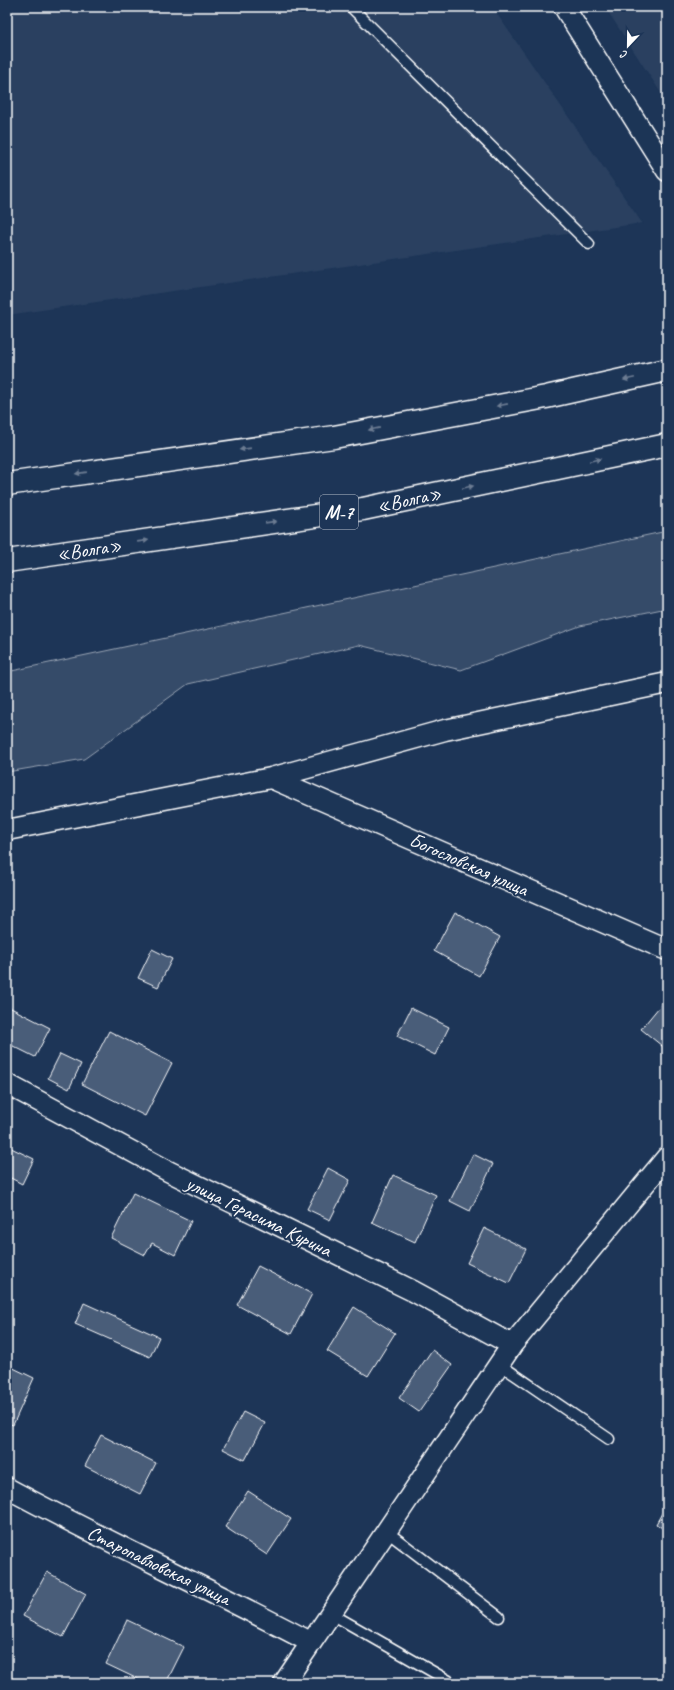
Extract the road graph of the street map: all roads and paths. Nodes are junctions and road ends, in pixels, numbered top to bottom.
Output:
1 (351, 7) edge
2 (564, 7) edge
3 (667, 171) edge
4 (589, 244) dead end
5 (667, 370) edge
6 (667, 445) edge
7 (7, 484) edge
8 (7, 561) edge
9 (667, 683) edge
10 (271, 778) junction
11 (7, 830) edge
12 (667, 950) edge
13 (7, 1084) edge
14 (667, 1157) edge
15 (512, 1345) junction
16 (499, 1364) junction
17 (609, 1439) dead end
18 (7, 1488) edge
19 (386, 1530) junction
20 (330, 1613) junction
21 (499, 1618) dead end
22 (310, 1642) junction
23 (448, 1682) dead end
24 (284, 1683) edge

1 - 4 lane
2 - 3 street
5 -> 7 highway
8 -> 6 highway, «Волга» / М-7
9 - 10 street
10 - 11 street
10 - 12 street, Богословская улица
13 - 15 street, улица Герасима Курина
14 - 15 street
15 - 16 street
16 - 17 lane
16 - 19 street
18 - 22 street, Старопавловская улица
19 - 20 street
19 - 21 lane
20 - 22 street
20 - 23 lane
22 - 24 street

